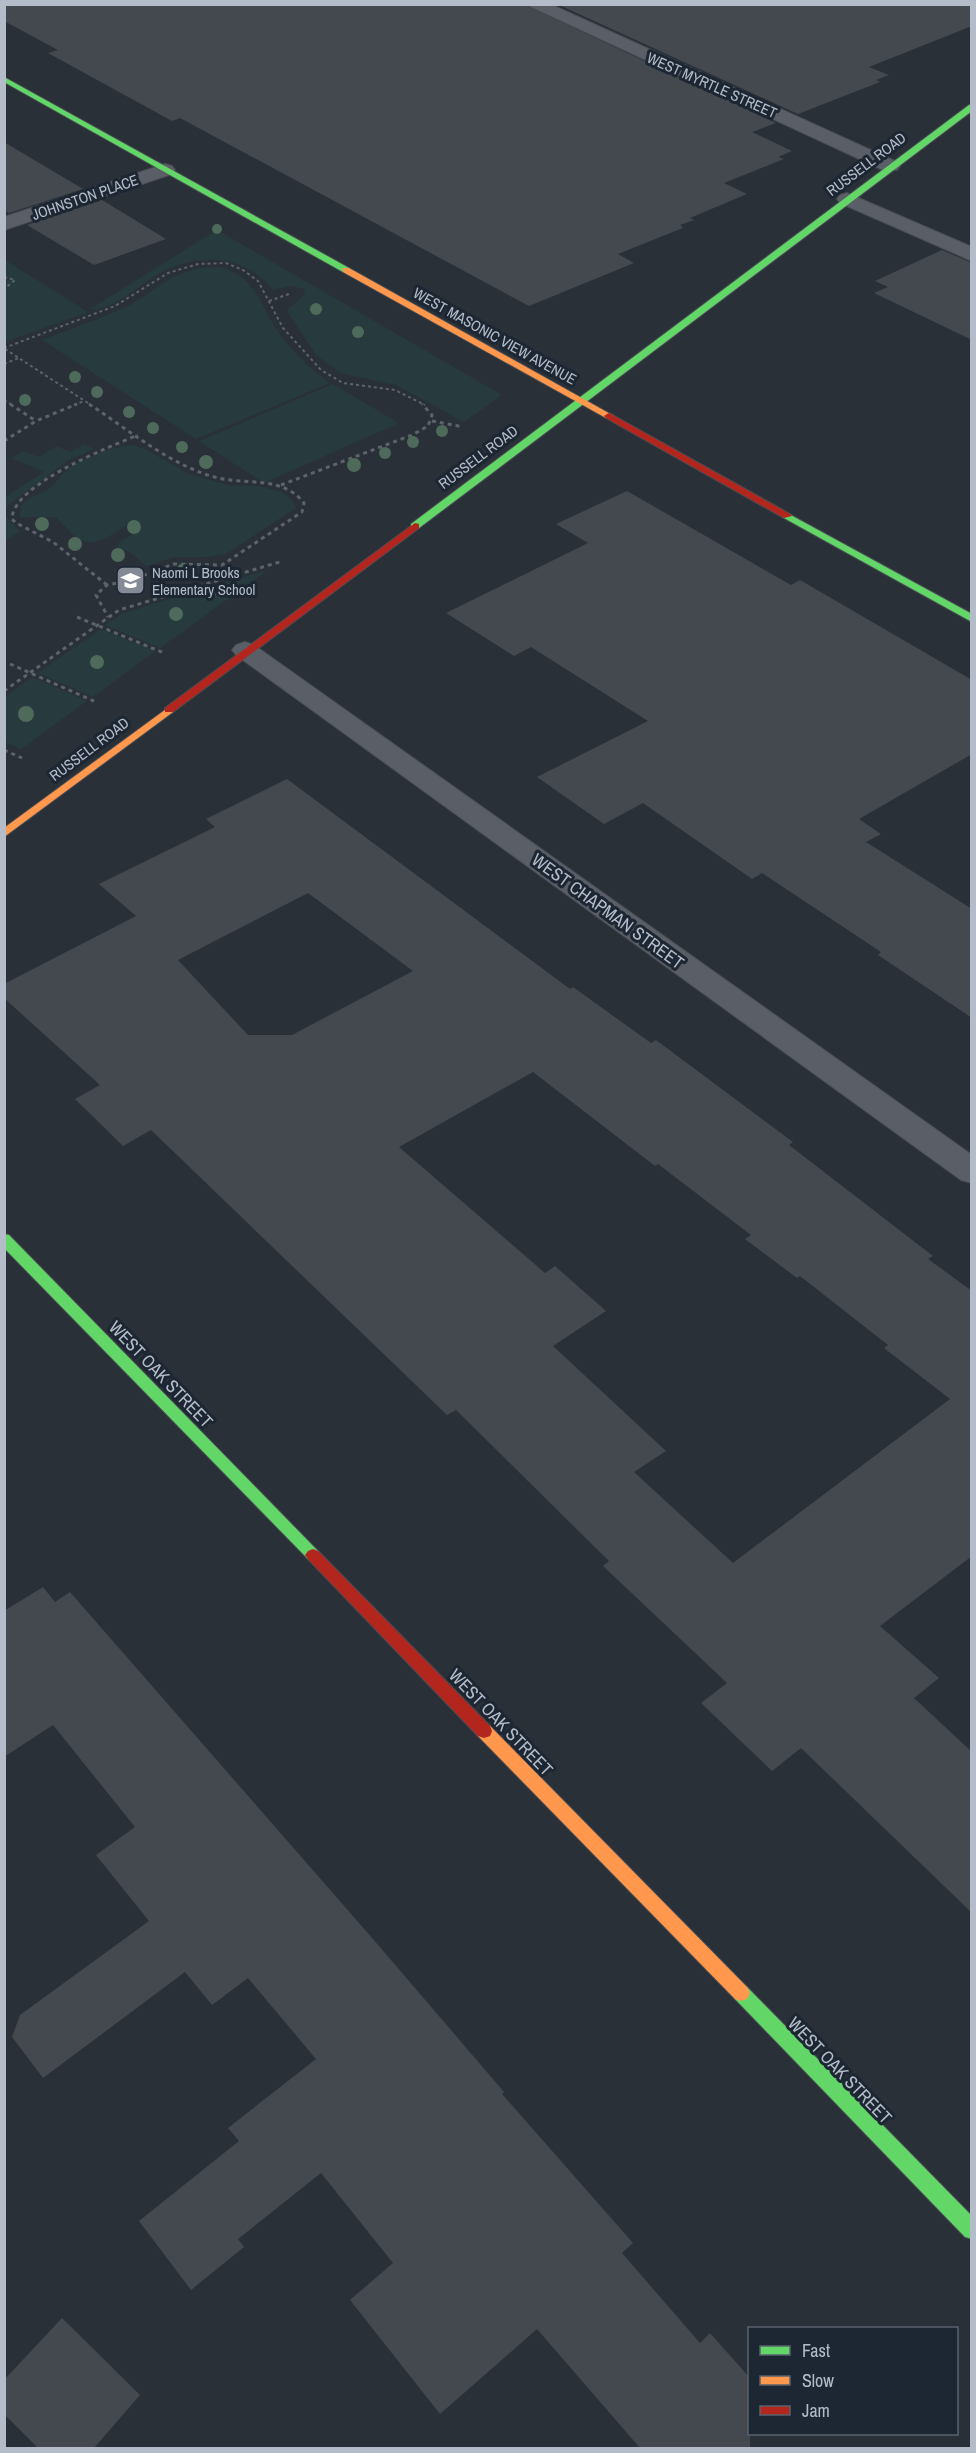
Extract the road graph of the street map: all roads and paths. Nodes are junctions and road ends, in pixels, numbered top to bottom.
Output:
1 (534, 4) edge
2 (4, 79) edge
3 (972, 106) edge
4 (890, 166) junction
5 (165, 170) junction
6 (847, 198) junction
7 (4, 224) edge
8 (972, 255) edge
9 (4, 277) edge
10 (4, 289) edge
11 (289, 294) dead end
12 (269, 301) junction
13 (4, 349) edge
14 (19, 358) junction
15 (4, 364) edge
16 (4, 400) edge
17 (85, 401) junction
18 (579, 401) junction
19 (36, 421) junction
20 (432, 421) junction
21 (458, 426) dead end
22 (138, 435) junction
23 (4, 441) edge
24 (281, 485) junction
25 (286, 560) dead end
26 (107, 585) junction
27 (77, 616) dead end
28 (108, 618) junction
29 (972, 619) edge
30 (98, 625) junction
31 (245, 651) junction
32 (165, 653) dead end
33 (10, 664) dead end
34 (30, 673) junction
35 (4, 691) edge
36 (97, 703) dead end
37 (4, 750) edge
38 (22, 758) dead end
39 (4, 834) edge
40 (972, 1172) edge
41 (4, 1239) edge
42 (972, 2230) edge

1 - 4 street, WEST MYRTLE STREET
2 - 5 street, WEST MASONIC VIEW AVENUE
3 - 4 street, RUSSELL ROAD
4 - 6 street, RUSSELL ROAD
5 - 7 street, JOHNSTON PLACE
5 - 18 street, WEST MASONIC VIEW AVENUE
6 - 8 street
6 - 18 street, RUSSELL ROAD
9 - 10 path
11 - 12 path
12 - 13 path
12 - 20 path
13 - 14 path
14 - 15 path
14 - 17 path
16 - 19 path
17 - 19 path
17 - 22 path
18 - 29 street, WEST MASONIC VIEW AVENUE
18 - 31 street, RUSSELL ROAD
19 - 23 path
20 - 21 path
20 - 24 path
22 - 24 path
22 - 26 path
24 - 26 path
25 - 28 path
26 - 28 path
27 - 30 path
28 - 30 path
30 - 32 path
30 - 34 path
31 - 39 street, RUSSELL ROAD
31 - 40 street, WEST CHAPMAN STREET
33 - 34 path
34 - 35 path
34 - 36 path
37 - 38 path
41 - 42 street, WEST OAK STREET

